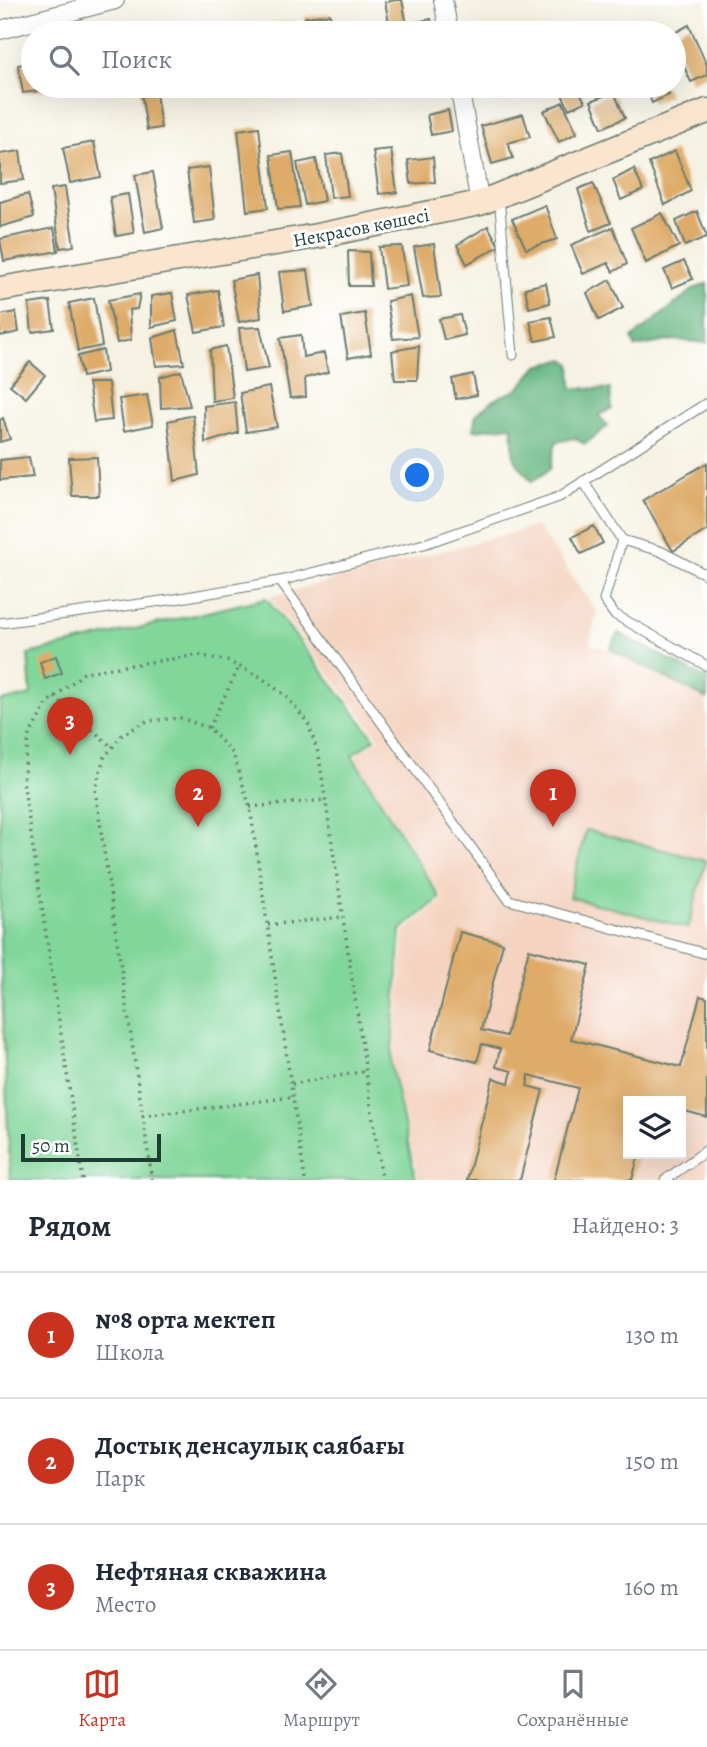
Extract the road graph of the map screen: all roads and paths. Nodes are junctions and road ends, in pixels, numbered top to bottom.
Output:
1 (115, 0) edge
2 (443, 0) edge
3 (34, 21) edge
4 (447, 21) edge
5 (21, 25) edge
6 (0, 30) edge
7 (461, 98) edge
8 (707, 110) edge
9 (490, 199) junction
10 (0, 289) edge
11 (513, 355) dead end
12 (707, 403) edge
13 (583, 481) junction
14 (622, 540) junction
15 (707, 575) edge
16 (280, 581) junction
17 (0, 623) edge
18 (707, 666) edge
19 (239, 667) junction
20 (55, 697) junction
21 (209, 728) junction
22 (112, 747) junction
23 (326, 799) junction
24 (250, 807) junction
25 (343, 917) junction
26 (268, 925) junction
27 (707, 954) edge
28 (366, 1071) junction
29 (291, 1084) junction
30 (293, 1097) junction
31 (142, 1116) junction
32 (707, 1150) edge
33 (83, 1180) edge
34 (152, 1180) edge
35 (305, 1180) edge
36 (382, 1180) edge
37 (665, 1180) edge

1 - 3 street
2 - 4 street
5 - 6 street
7 - 9 street
8 - 9 main road, Некрасов көшесі
9 - 10 main road, Некрасов көшесі
9 - 11 lane
12 - 13 lane
13 - 14 lane
13 - 16 lane
14 - 15 lane
14 - 18 lane
16 - 17 lane
16 - 27 lane
19 - 20 path
19 - 21 path
19 - 23 path
20 - 22 path
20 - 33 path
21 - 22 path
21 - 24 path
22 - 31 path
23 - 24 path
23 - 25 path
24 - 26 path
25 - 26 path
25 - 28 path
26 - 29 path
28 - 29 path
28 - 36 path
29 - 30 path
30 - 31 path
30 - 35 path
31 - 34 path
32 - 37 lane

